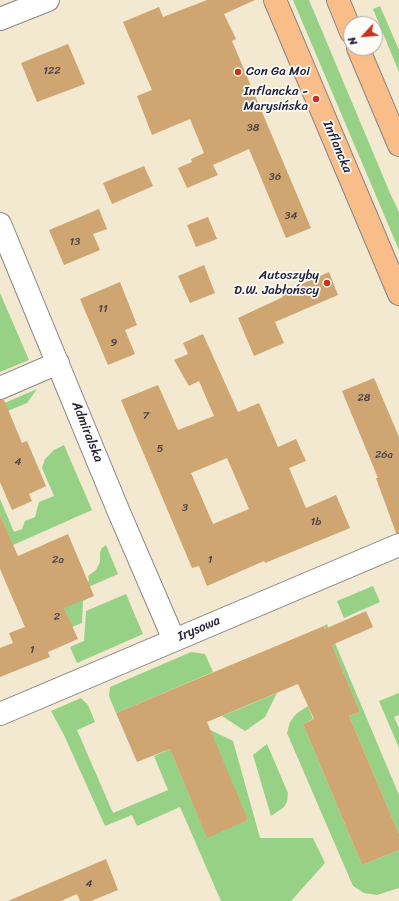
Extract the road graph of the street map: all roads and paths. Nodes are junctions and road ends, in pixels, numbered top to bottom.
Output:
1 (48, 0) edge
2 (274, 0) edge
3 (338, 0) edge
4 (344, 16) edge
5 (0, 19) edge
6 (361, 56) edge
7 (399, 145) edge
8 (0, 224) edge
9 (399, 294) edge
10 (58, 363) junction
11 (0, 388) edge
12 (399, 545) edge
13 (174, 640) junction
14 (0, 714) edge

1 - 5 street
2 - 9 main road, Inflancka
3 - 4 main road
6 - 7 main road
8 - 10 street, Admiralska
10 - 11 street
10 - 13 street, Admiralska
12 - 13 street, Irysowa
13 - 14 street, Irysowa

